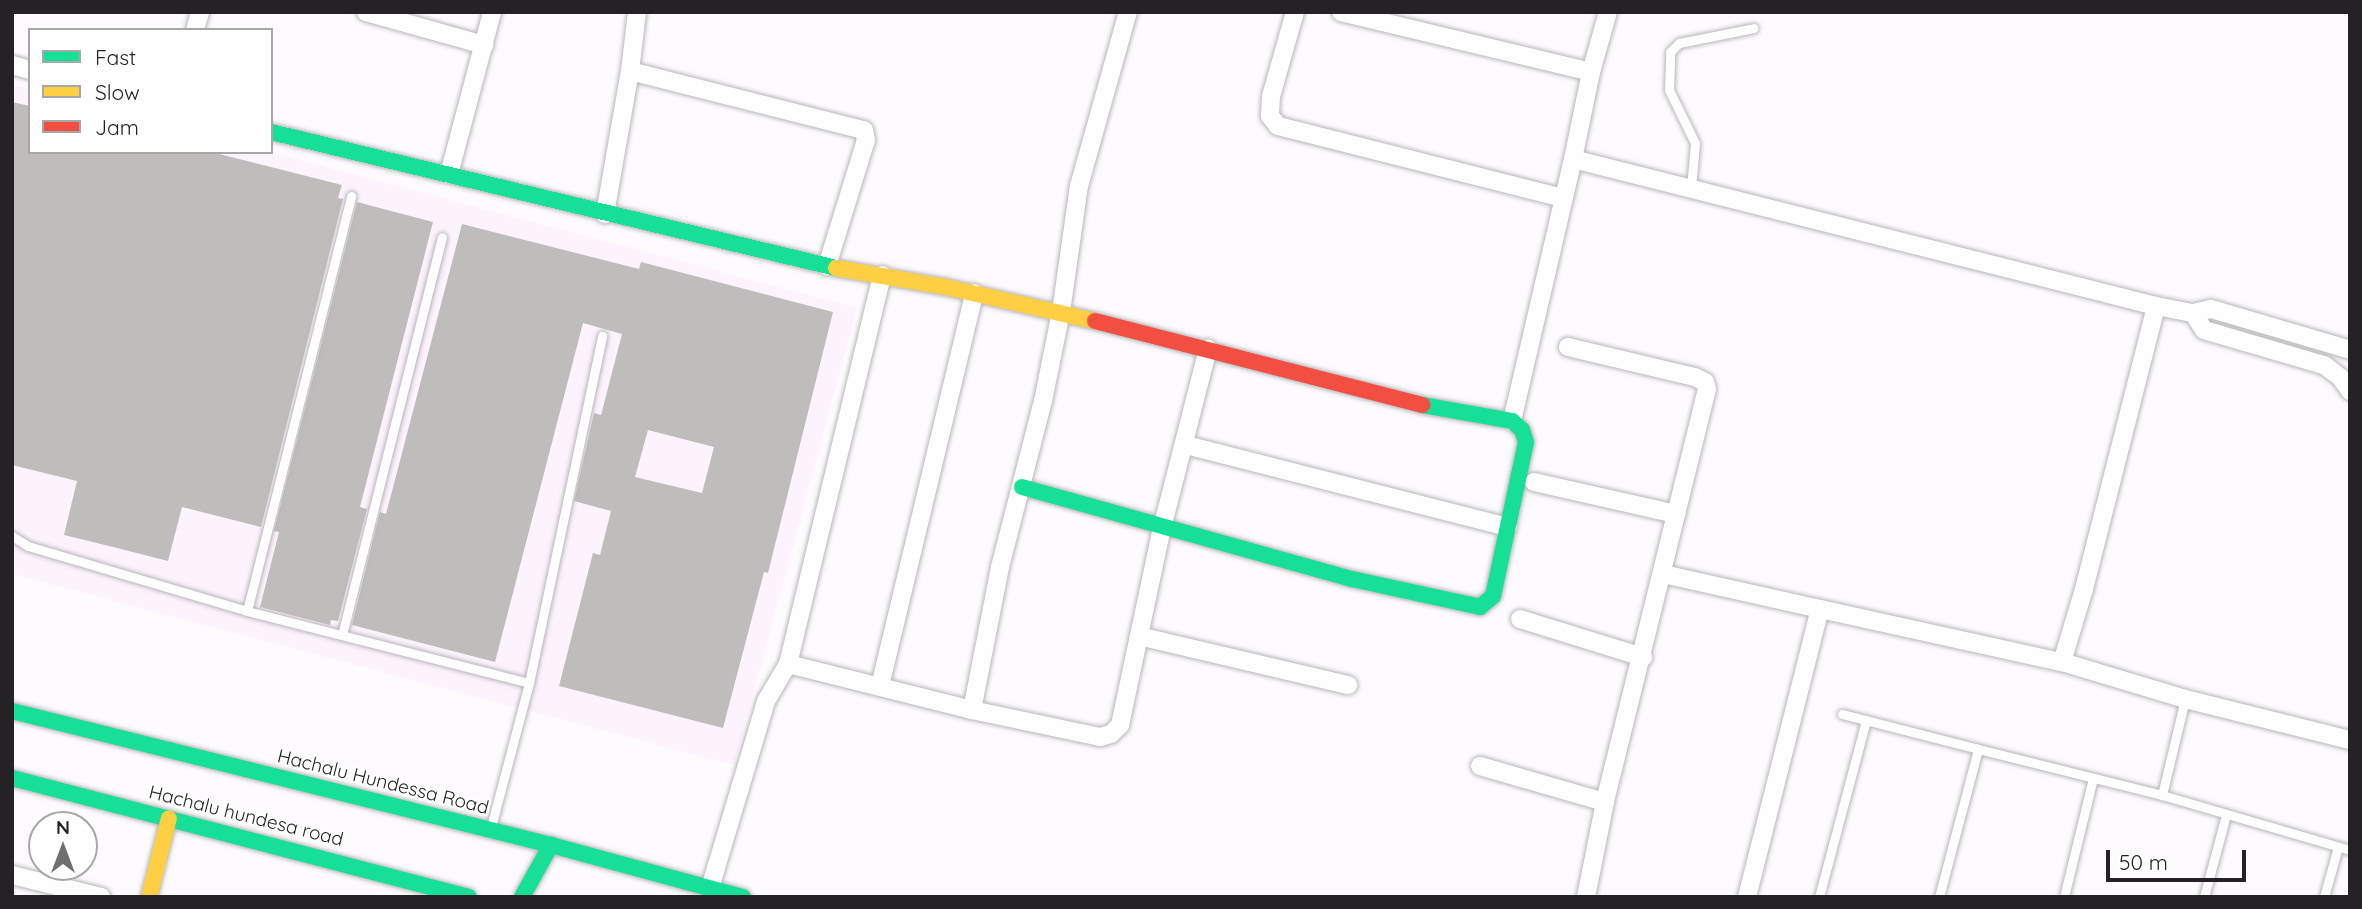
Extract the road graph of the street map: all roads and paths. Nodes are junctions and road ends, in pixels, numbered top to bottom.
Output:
1 (366, 12) edge
2 (492, 12) edge
3 (637, 12) edge
4 (1128, 12) edge
5 (1295, 12) edge
6 (1341, 12) edge
7 (1608, 12) edge
8 (1754, 28) dead end
9 (484, 45) junction
10 (631, 71) junction
11 (1591, 72) junction
12 (273, 132) edge
13 (1573, 159) junction
14 (449, 174) junction
15 (1691, 188) junction
16 (351, 196) dead end
17 (1562, 198) junction
18 (605, 214) junction
19 (442, 237) dead end
20 (827, 267) junction
21 (882, 275) junction
22 (974, 293) junction
23 (2156, 306) junction
24 (1061, 312) junction
25 (2193, 313) junction
26 (602, 336) dead end
27 (1568, 346) dead end
28 (1208, 349) junction
29 (2350, 349) edge
30 (2350, 391) edge
31 (1512, 421) junction
32 (1186, 444) junction
33 (1534, 482) dead end
34 (1023, 487) junction
35 (1676, 514) junction
36 (1508, 527) junction
37 (1162, 528) junction
38 (12, 537) edge
39 (1663, 573) junction
40 (1820, 609) junction
41 (247, 611) junction
42 (1520, 618) dead end
43 (342, 635) junction
44 (1139, 636) junction
45 (1643, 657) junction
46 (2062, 662) junction
47 (788, 664) junction
48 (529, 683) junction
49 (1348, 685) dead end
50 (880, 686) junction
51 (2185, 699) junction
52 (12, 710) edge
53 (972, 710) junction
54 (1842, 714) dead end
55 (1866, 720) junction
56 (2350, 740) edge
57 (1978, 749) junction
58 (1480, 766) dead end
59 (12, 778) edge
60 (2093, 778) junction
61 (2162, 795) junction
62 (1605, 802) junction
63 (2226, 815) junction
64 (169, 818) junction
65 (491, 831) junction
66 (551, 845) junction
67 (2338, 847) junction
68 (2350, 850) edge
69 (12, 875) edge
70 (710, 888) junction
71 (101, 897) edge
72 (149, 897) edge
73 (469, 897) edge
74 (522, 897) edge
75 (743, 897) edge
76 (1586, 897) edge
77 (1746, 897) edge
78 (1819, 897) edge
79 (1939, 897) edge
80 (2064, 897) edge
81 (2204, 897) edge
82 (2324, 897) edge

1 - 9 street
2 - 9 street
3 - 10 street
4 - 24 street
5 - 17 street
6 - 11 street
7 - 11 street
8 - 15 lane
9 - 14 street
10 - 18 street
10 - 20 street
11 - 13 street
12 - 14 street
13 - 15 street
13 - 17 street
14 - 18 street
15 - 23 street
16 - 41 lane
17 - 31 street
18 - 20 street
19 - 43 lane
20 - 21 street
21 - 22 street
21 - 47 street
22 - 24 street
22 - 50 street
23 - 25 street
23 - 46 street
24 - 28 street
24 - 34 street
25 - 29 street
25 - 30 street
26 - 48 lane
27 - 35 street
28 - 31 street
28 - 32 street
31 - 36 street
32 - 36 street
32 - 37 street
33 - 35 street
34 - 37 street
34 - 53 street
35 - 39 street
36 - 37 street
37 - 44 street
38 - 41 lane
39 - 40 street
39 - 45 street
40 - 46 street
40 - 77 street
41 - 43 lane
42 - 45 street
43 - 48 lane
44 - 49 street
44 - 53 street
45 - 62 street
46 - 51 street
47 - 50 street
47 - 70 street
48 - 65 lane
50 - 53 street
51 - 56 street
51 - 61 lane
52 - 65 street, Hachalu Hundessa Road
54 - 55 lane
55 - 57 lane
55 - 78 lane
57 - 60 lane
57 - 79 lane
58 - 62 street
59 - 64 street, Hachalu hundesa road
60 - 61 lane
60 - 80 lane
61 - 63 lane
62 - 76 street
63 - 67 lane
63 - 81 lane
64 - 72 street
64 - 73 street, Hachalu hundesa road
65 - 66 street, Hachalu Hundessa Road
66 - 70 street, Hachalu Hundessa Road
66 - 74 street
67 - 68 lane
67 - 82 lane
69 - 71 street
70 - 75 street, Hachalu Hundessa Road

